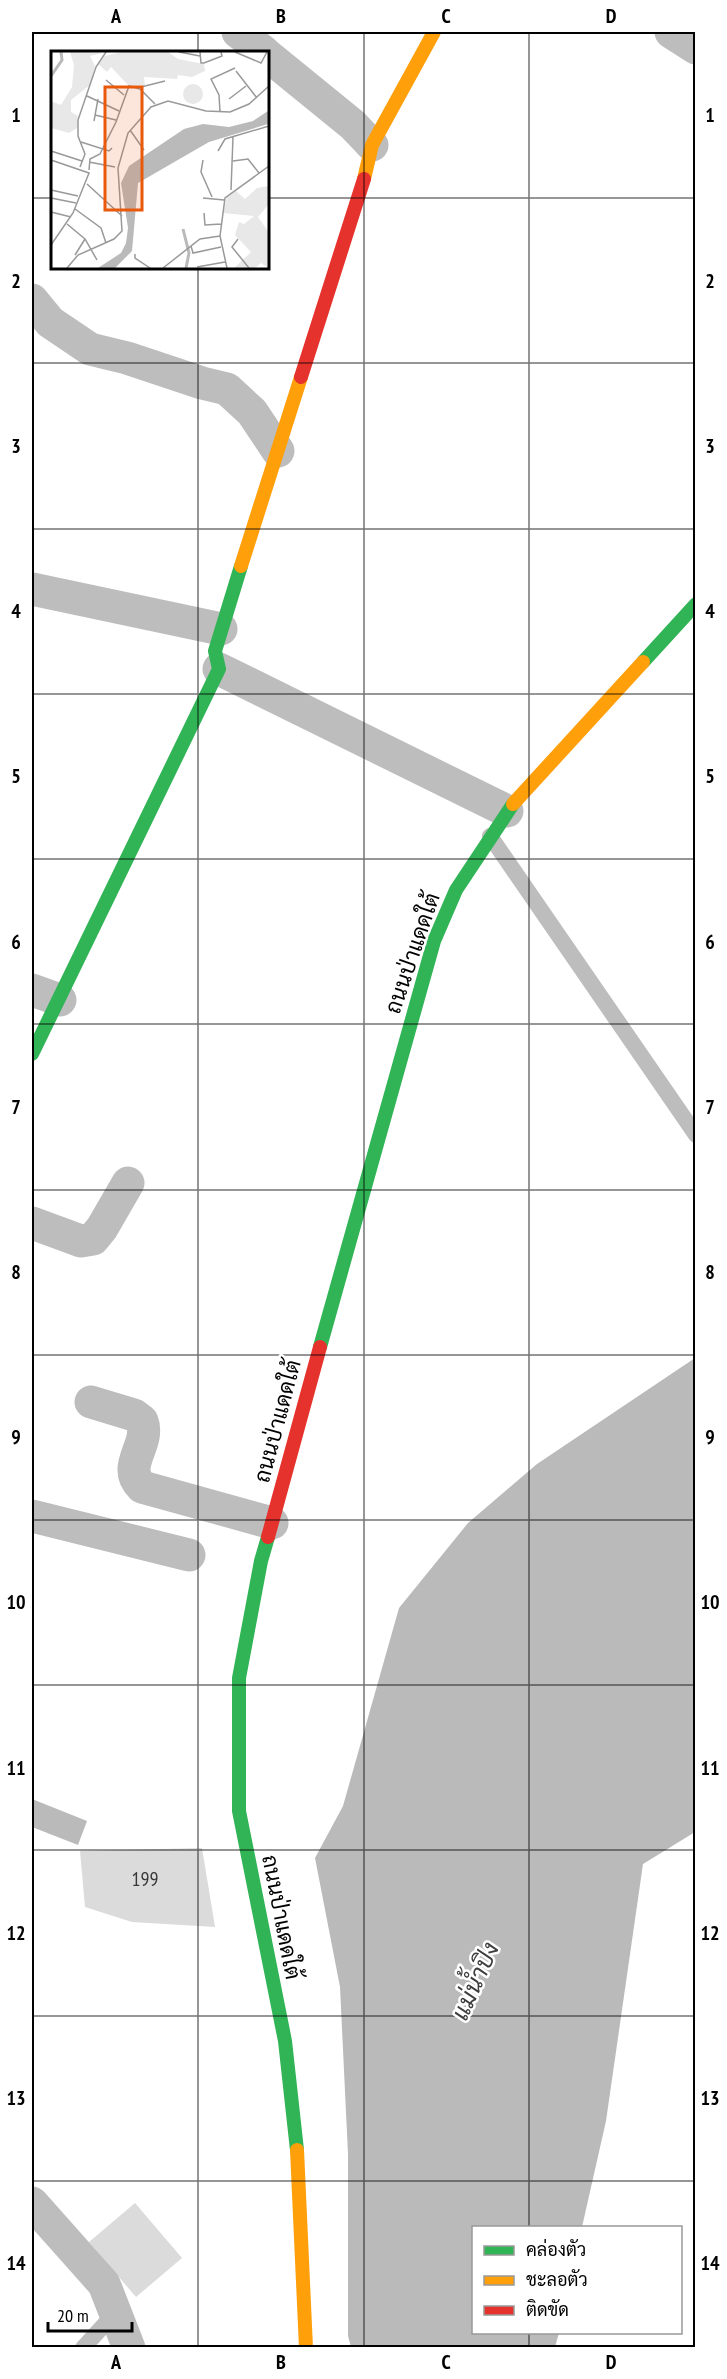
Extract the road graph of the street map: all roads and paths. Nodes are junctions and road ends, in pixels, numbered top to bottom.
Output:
1 (238, 32) edge
2 (434, 32) edge
3 (671, 32) edge
4 (696, 48) edge
5 (262, 51) edge
6 (268, 56) edge
7 (372, 145) junction
8 (32, 300) edge
9 (278, 451) junction
10 (32, 589) edge
11 (696, 604) edge
12 (221, 629) junction
13 (219, 669) junction
14 (499, 823) junction
15 (46, 995) edge
16 (32, 1054) edge
17 (696, 1135) edge
18 (128, 1183) dead end
19 (32, 1223) edge
20 (90, 1402) dead end
21 (32, 1516) edge
22 (272, 1523) junction
23 (189, 1555) dead end
24 (32, 2204) edge
25 (116, 2313) junction
26 (83, 2348) edge
27 (129, 2348) edge
28 (306, 2348) edge

1 - 5 street
2 - 7 street
3 - 4 street
6 - 7 street
7 - 9 street
8 - 9 street
9 - 12 street
10 - 12 street
11 - 14 street, ถนนป่าแดดใต้
12 - 13 street
13 - 14 street
13 - 15 street
14 - 17 lane
14 - 22 street, ถนนป่าแดดใต้
15 - 16 street
18 - 19 street
20 - 22 street
21 - 23 street
22 - 28 street, ถนนป่าแดดใต้
24 - 25 street
25 - 26 lane
25 - 27 street

